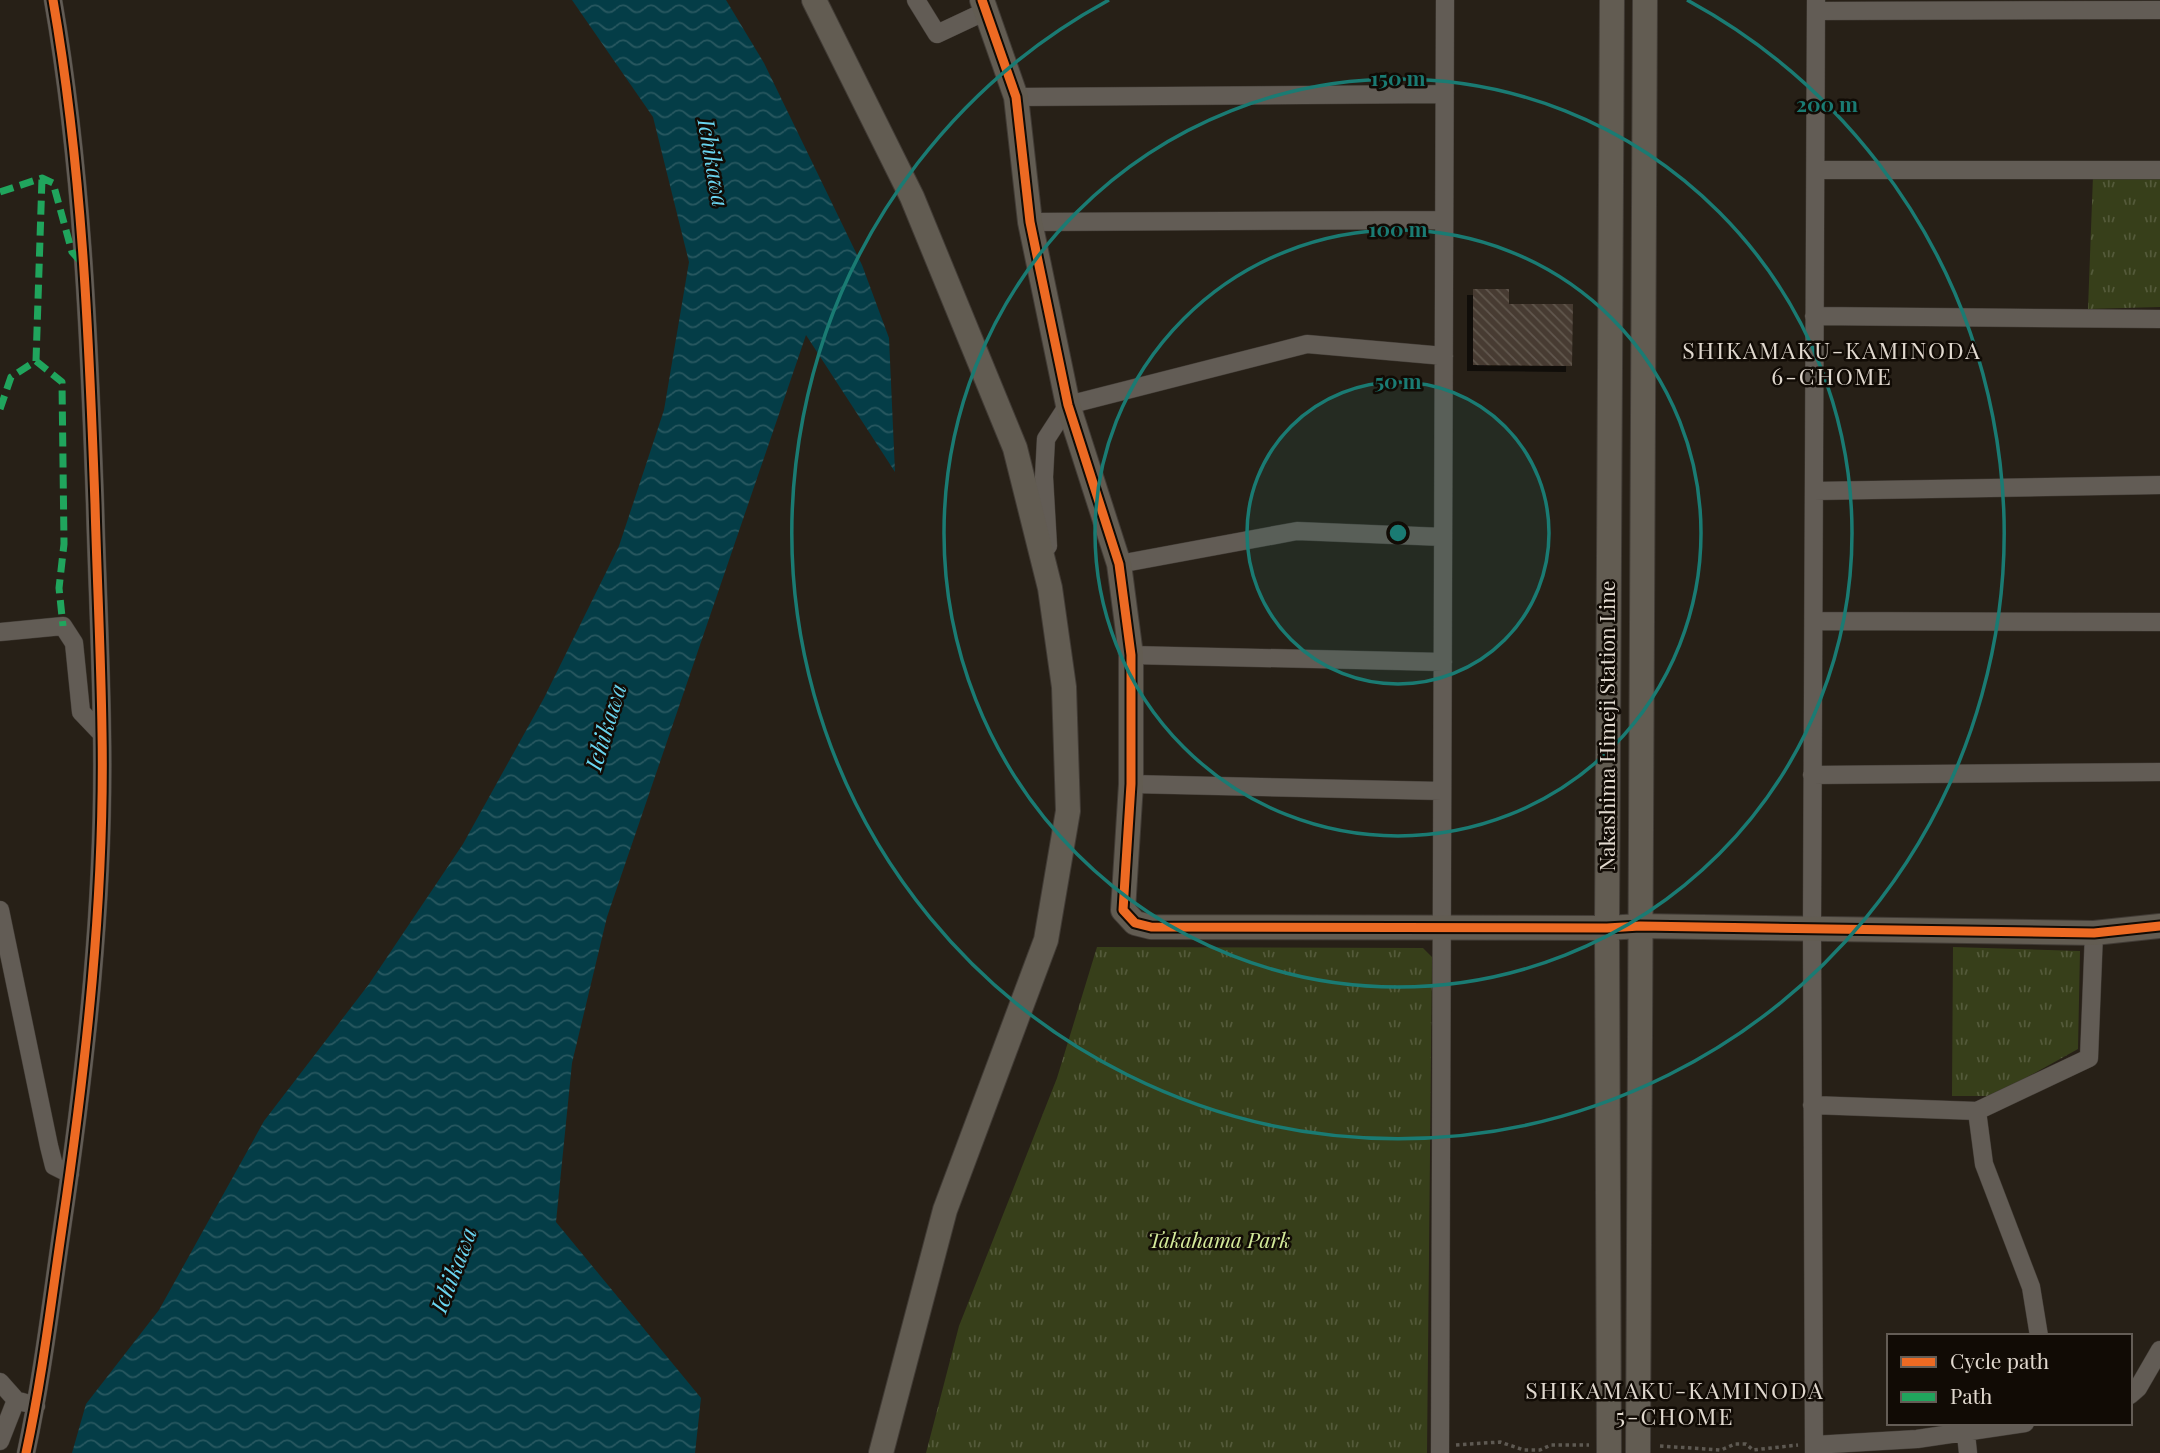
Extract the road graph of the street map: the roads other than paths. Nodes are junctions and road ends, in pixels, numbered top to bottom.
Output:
1 (53, 0) edge
2 (814, 0) edge
3 (916, 0) edge
4 (1444, 0) edge
5 (1612, 0) edge
6 (1645, 0) edge
7 (984, 5) edge
8 (1816, 5) edge
9 (2160, 10) edge
10 (1443, 94) junction
11 (1016, 97) junction
12 (1816, 170) junction
13 (2160, 170) edge
14 (1443, 220) junction
15 (1030, 222) junction
16 (1814, 316) junction
17 (2160, 319) edge
18 (1444, 356) junction
19 (1068, 405) junction
20 (2160, 485) edge
21 (1814, 491) junction
22 (1443, 537) junction
23 (1119, 564) junction
24 (1050, 588) junction
25 (1815, 621) junction
26 (2160, 622) edge
27 (0, 632) edge
28 (1131, 655) junction
29 (1443, 662) junction
30 (102, 734) junction
31 (2160, 772) edge
32 (1812, 775) junction
33 (1131, 784) junction
34 (1442, 791) junction
35 (0, 910) edge
36 (1640, 926) junction
37 (2160, 926) edge
38 (1441, 927) junction
39 (1607, 928) junction
40 (1812, 929) junction
41 (2094, 933) junction
42 (1812, 1105) junction
43 (1977, 1111) junction
44 (70, 1174) junction
45 (2039, 1334) edge
46 (2160, 1350) edge
47 (0, 1382) edge
48 (2132, 1393) edge
49 (16, 1400) junction
50 (36, 1406) junction
51 (2014, 1425) edge
52 (1966, 1434) junction
53 (0, 1441) edge
54 (1440, 1448) edge
55 (1637, 1448) edge
56 (1609, 1449) edge
57 (1814, 1449) edge
58 (26, 1453) edge
59 (881, 1453) edge
60 (1968, 1453) edge

1 - 30 street
2 - 24 street
3 - 7 street
4 - 10 street
5 - 39 street, Nakashima Himeji Station Line
6 - 36 street, Nakashima Himeji Station Line
7 - 11 street
8 - 9 street
8 - 12 street
10 - 11 street
10 - 14 street
11 - 15 street
12 - 13 street
12 - 16 street
14 - 15 street
14 - 18 street
15 - 19 street
16 - 17 street
16 - 21 street
18 - 19 street
18 - 22 street
19 - 23 street
19 - 24 street
20 - 21 street
21 - 25 street
22 - 23 street
22 - 29 street
23 - 28 street
24 - 59 street
25 - 26 street
25 - 32 street
27 - 30 street
28 - 29 street
28 - 33 street
29 - 34 street
30 - 44 street
31 - 32 street
32 - 40 street
33 - 34 street
33 - 38 street
34 - 38 street
35 - 44 street
36 - 39 street
36 - 40 street
36 - 55 street, Nakashima Himeji Station Line
37 - 41 street
38 - 39 street
38 - 54 street
39 - 56 street, Nakashima Himeji Station Line
40 - 41 street
40 - 42 street
41 - 43 street
42 - 43 street
42 - 57 street
43 - 45 street
44 - 50 street
46 - 48 street
47 - 49 street
49 - 50 street
49 - 53 street
50 - 58 street
51 - 52 street
52 - 57 street
52 - 60 street

